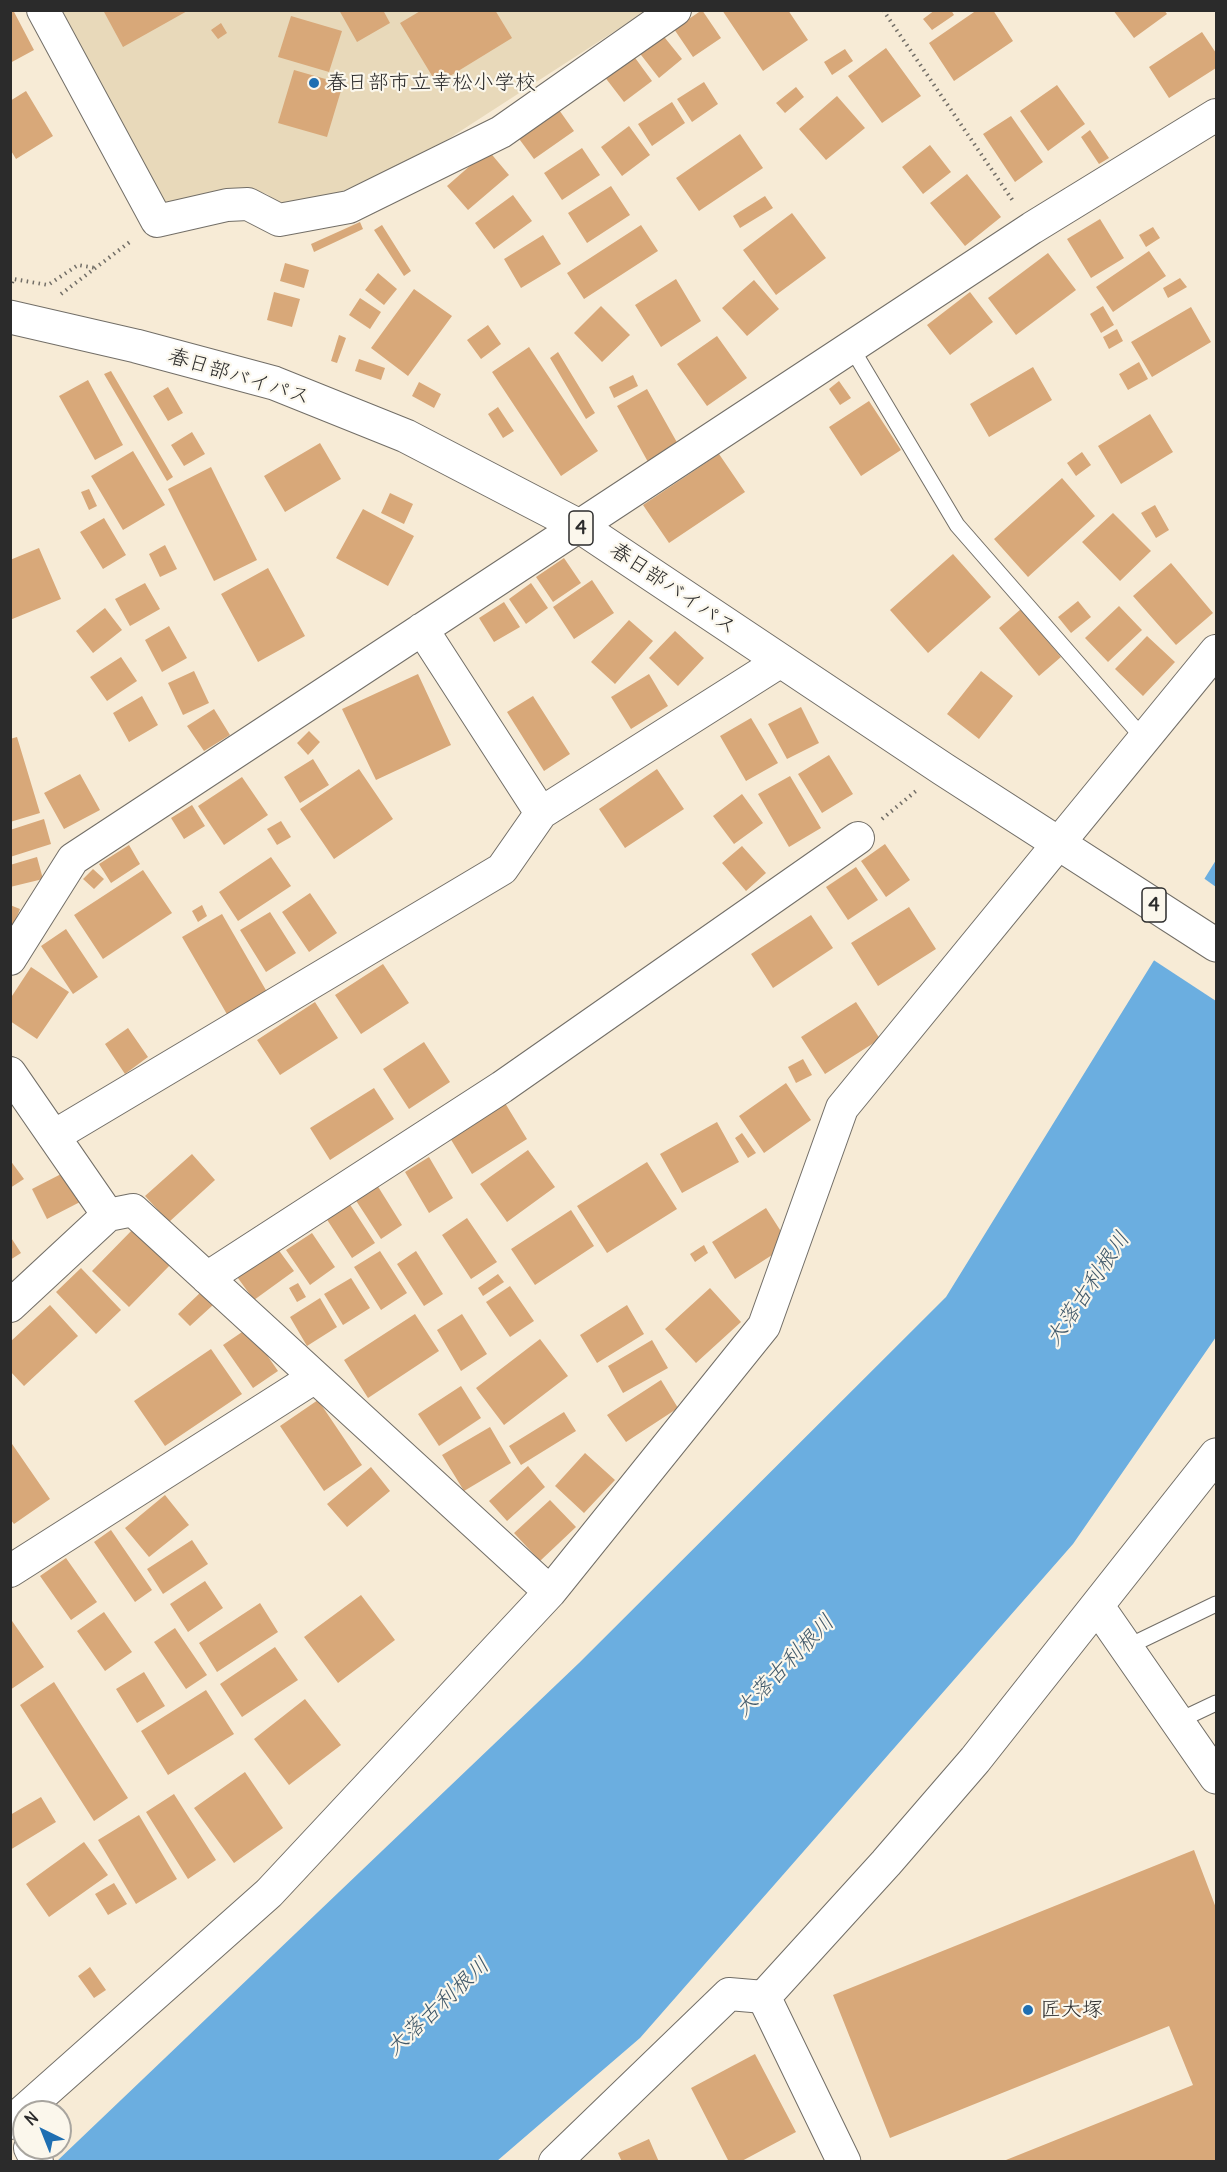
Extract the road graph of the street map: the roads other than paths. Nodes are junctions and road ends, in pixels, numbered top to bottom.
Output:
1 (43, 10) edge
2 (675, 10) edge
3 (1216, 115) edge
4 (19, 319) edge
5 (851, 347) junction
6 (579, 526) junction
7 (422, 629) junction
8 (1216, 651) edge
9 (781, 661) junction
10 (1144, 739) junction
11 (541, 813) junction
12 (858, 838) road end
13 (1061, 843) junction
14 (1216, 945) edge
15 (10, 959) edge
16 (10, 1073) edge
17 (54, 1136) junction
18 (108, 1215) junction
19 (207, 1278) junction
20 (10, 1306) edge
21 (315, 1377) junction
22 (1216, 1455) edge
23 (10, 1571) edge
24 (550, 1592) junction
25 (1216, 1604) edge
26 (1098, 1607) junction
27 (1127, 1647) junction
28 (1216, 1703) edge
29 (1178, 1721) junction
30 (1216, 1777) edge
31 (764, 1997) junction
32 (39, 2100) edge
33 (555, 2162) edge
34 (844, 2162) edge

1 - 2 street
3 - 5 street
4 - 6 main road, 春日部バイパス / 4
5 - 6 street
5 - 10 lane
6 - 7 street
6 - 9 main road, 春日部バイパス / 4
7 - 11 street
7 - 15 street
8 - 10 street
9 - 11 street
9 - 13 main road, 春日部バイパス / 4
10 - 13 street
11 - 17 street
12 - 19 street
13 - 14 main road, 春日部バイパス / 4
13 - 24 street
16 - 17 street
17 - 18 street
18 - 19 street
18 - 20 street
19 - 21 street
21 - 23 street
21 - 24 street
22 - 26 main road
24 - 32 street
25 - 27 lane
26 - 27 main road
26 - 31 main road
27 - 29 main road
28 - 29 lane
29 - 30 main road
31 - 33 street
31 - 34 main road

